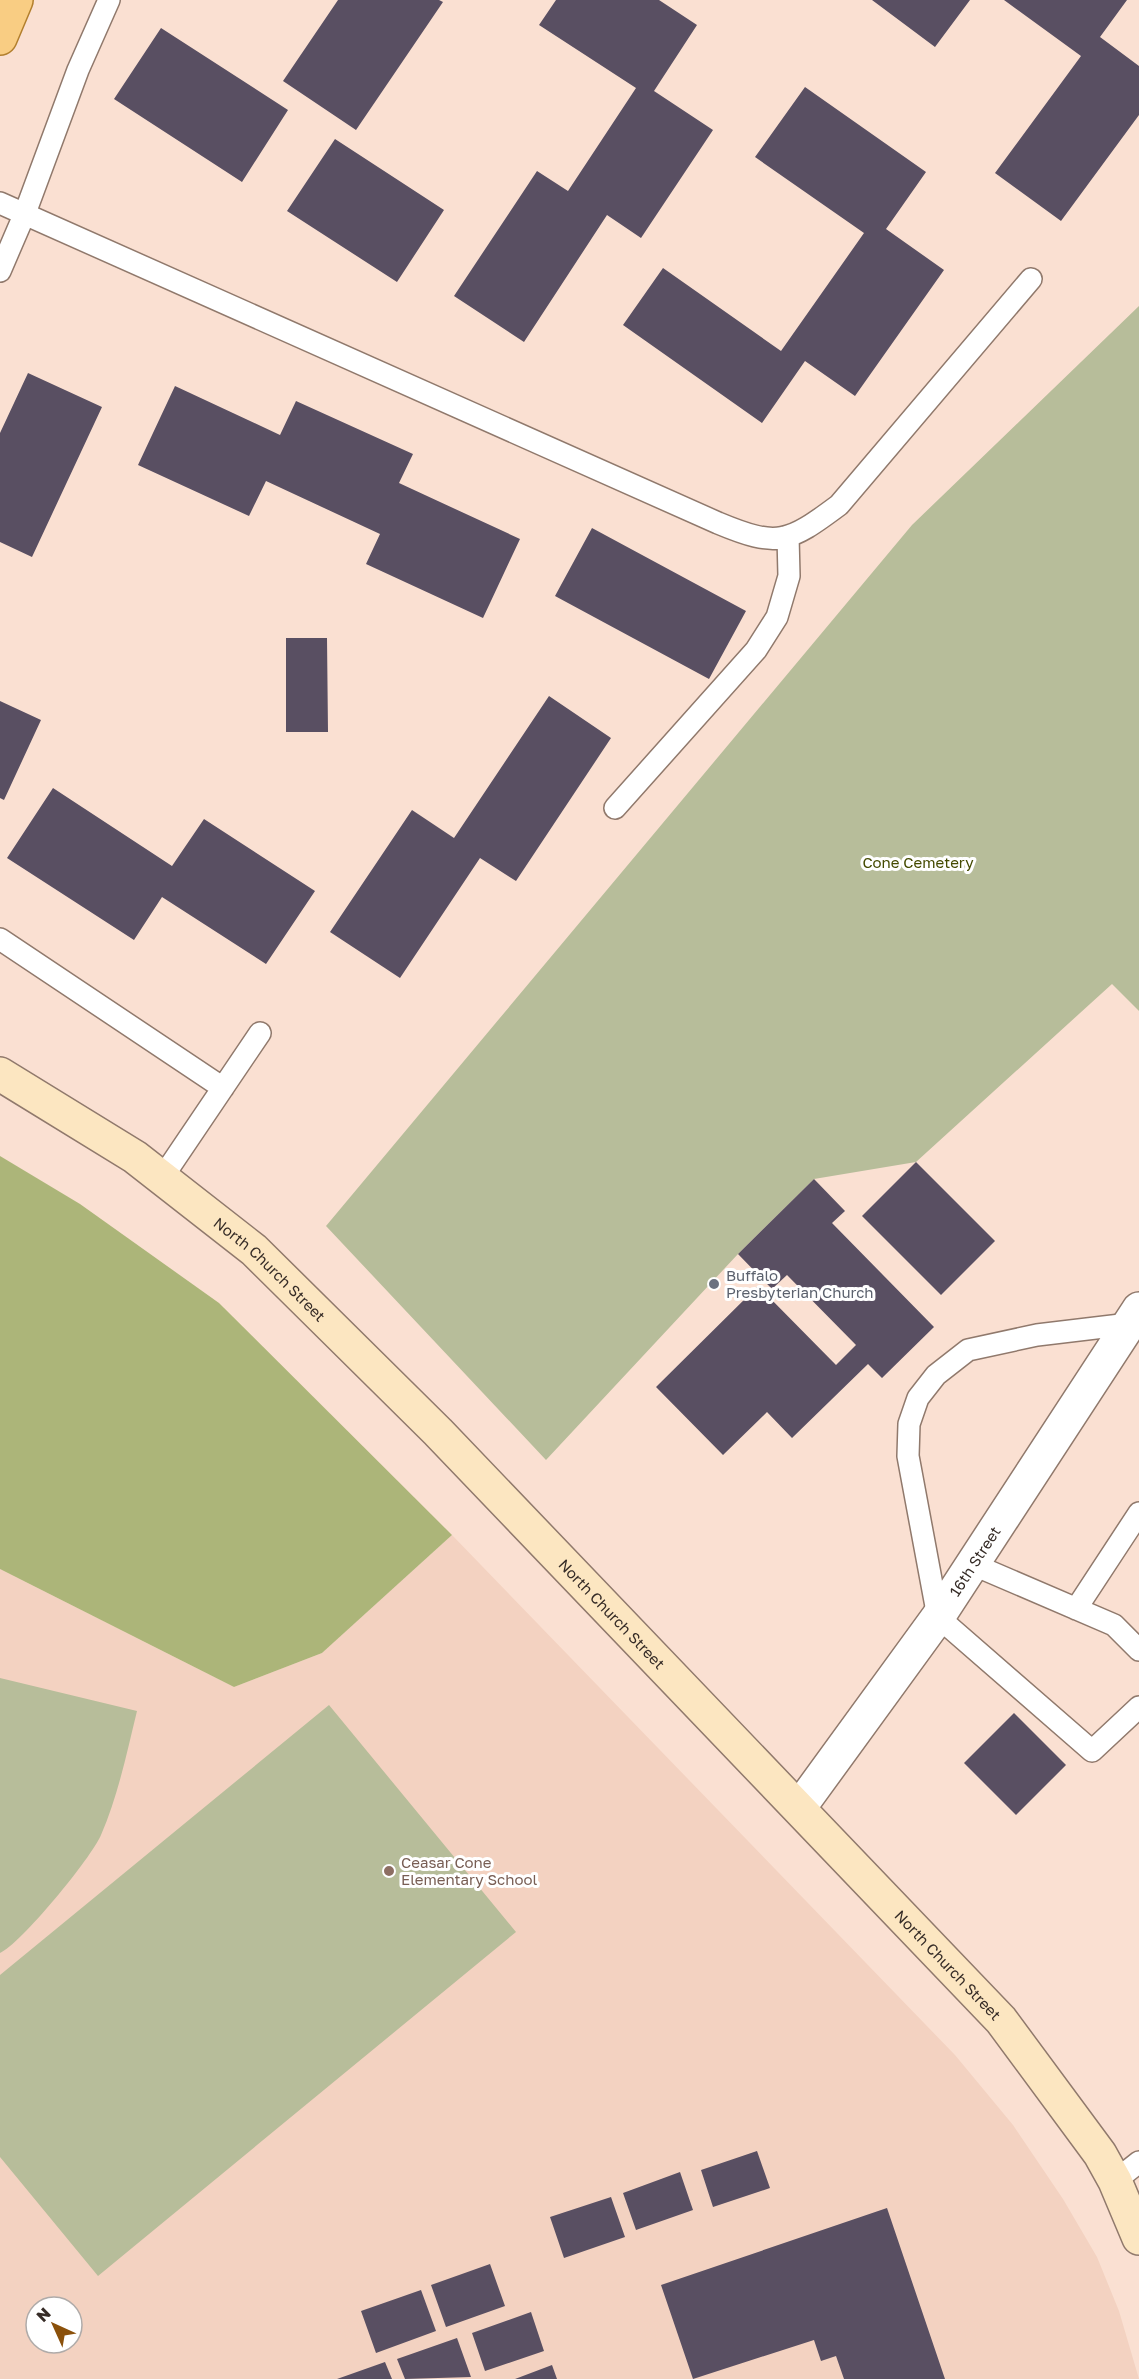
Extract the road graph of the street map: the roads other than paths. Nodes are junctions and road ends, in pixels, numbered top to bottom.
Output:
1 (16, 0) edge
2 (109, 0) edge
3 (0, 38) edge
4 (0, 203) edge
5 (25, 213) junction
6 (0, 271) edge
7 (1032, 279) dead end
8 (788, 536) junction
9 (615, 808) dead end
10 (0, 939) edge
11 (260, 1033) dead end
12 (0, 1074) edge
13 (223, 1088) junction
14 (162, 1178) junction
15 (1136, 1321) edge
16 (1139, 1513) edge
17 (972, 1564) junction
18 (1076, 1609) junction
19 (938, 1617) junction
20 (1139, 1650) edge
21 (1139, 1707) edge
22 (800, 1808) junction
23 (1127, 2172) edge
24 (1139, 2238) edge

1 - 3 main road
2 - 5 lane
4 - 5 lane
5 - 6 lane
5 - 8 lane
7 - 8 lane
8 - 9 lane
10 - 13 lane
11 - 13 lane
12 - 14 main road, North Church Street
13 - 14 lane
14 - 22 main road, North Church Street
15 - 17 street, 16th Street
15 - 19 lane
16 - 18 lane
17 - 18 lane
17 - 19 street, 16th Street
18 - 20 lane
19 - 21 lane
19 - 22 street, 16th Street
22 - 23 main road, North Church Street
23 - 24 main road, North Church Street

